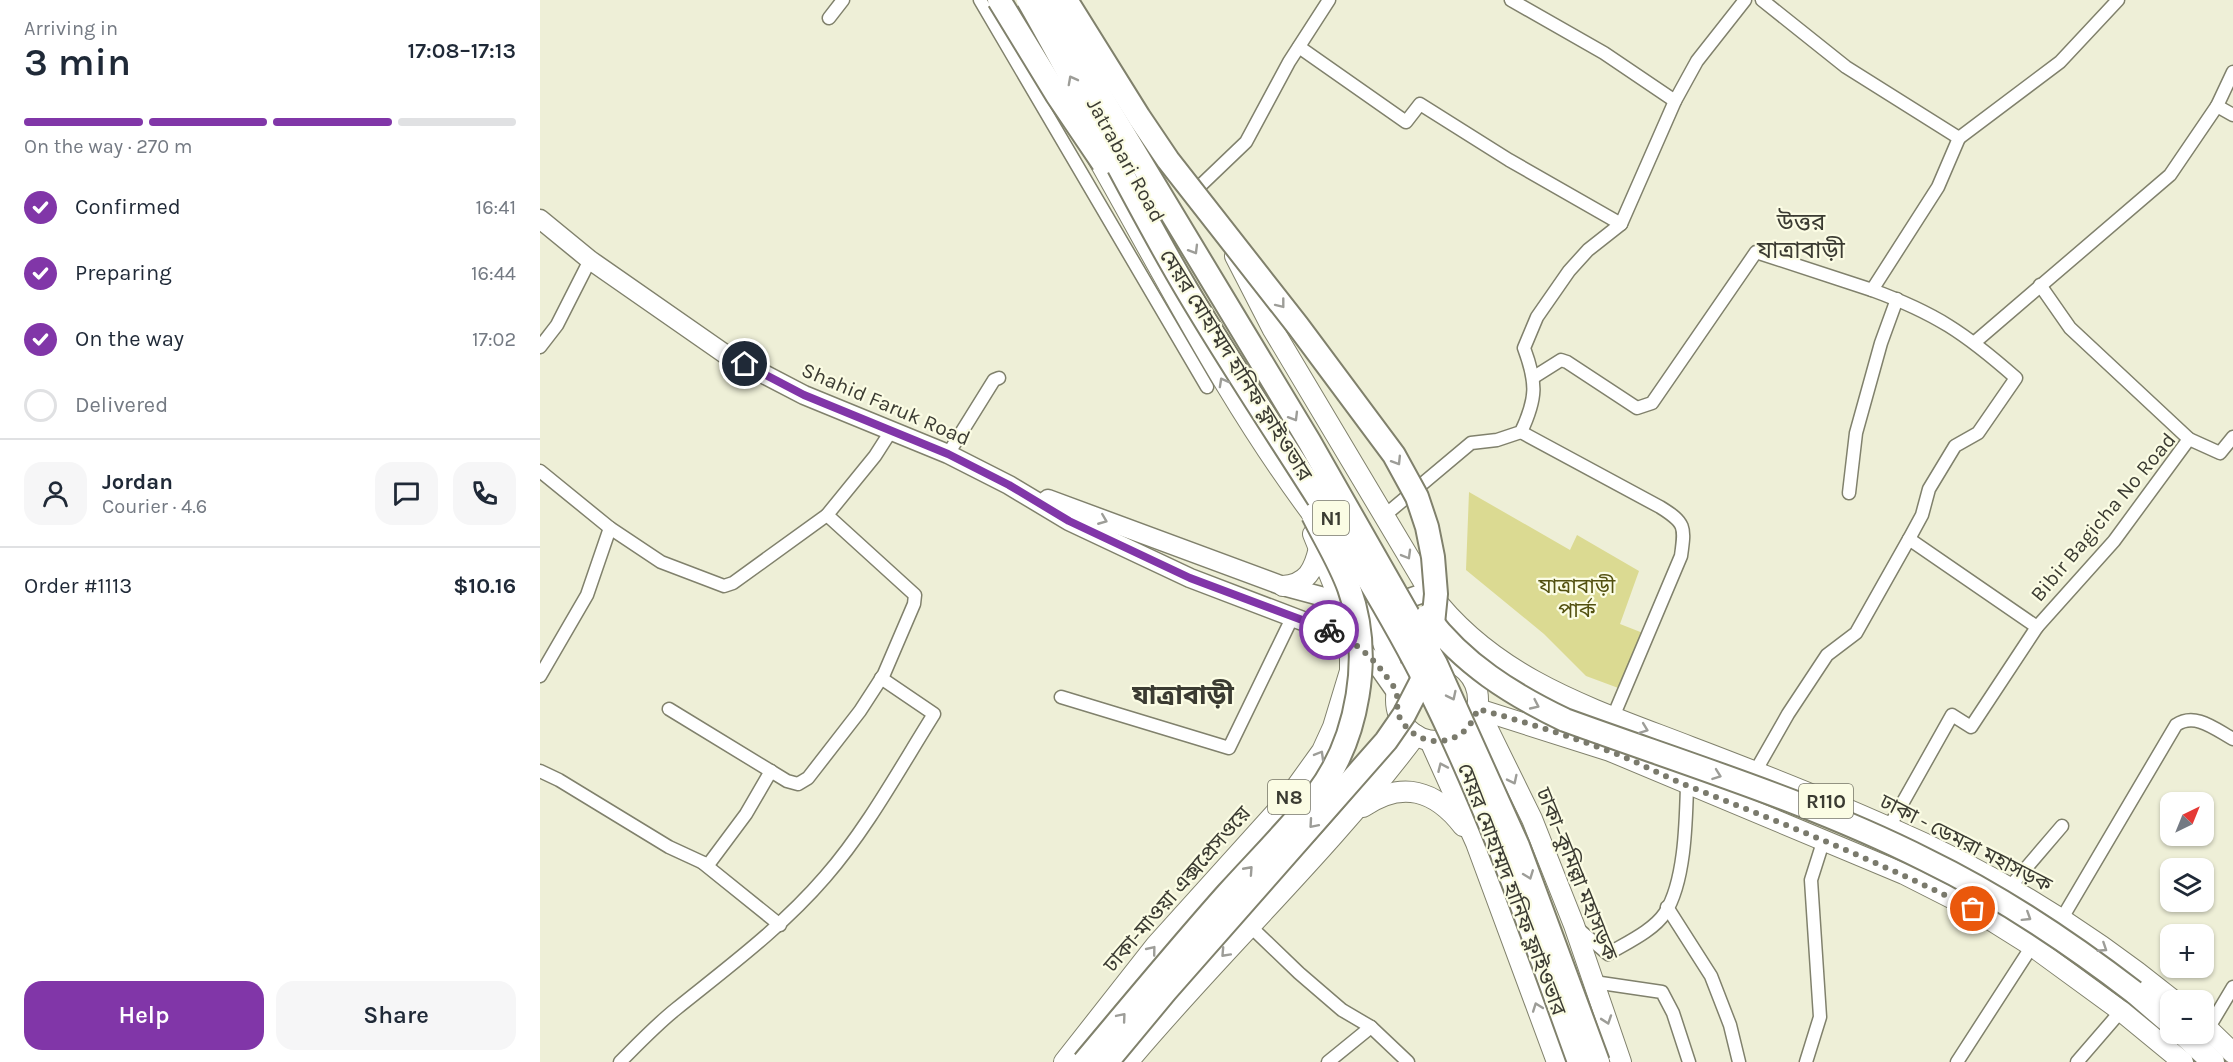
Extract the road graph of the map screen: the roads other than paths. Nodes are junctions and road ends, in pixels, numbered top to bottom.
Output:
1 (843, 0) edge
2 (980, 0) edge
3 (999, 0) edge
4 (1008, 0) edge
5 (1028, 0) edge
6 (1047, 0) edge
7 (1066, 0) edge
8 (1076, 0) edge
9 (1511, 0) edge
10 (1745, 0) edge
11 (1762, 0) edge
12 (2118, 0) edge
13 (1326, 1) edge
14 (829, 18) dead end
15 (1299, 47) junction
16 (2233, 72) edge
17 (1675, 101) junction
18 (2217, 106) junction
19 (2233, 116) edge
20 (1959, 138) junction
21 (1200, 186) junction
22 (540, 219) edge
23 (1621, 224) junction
24 (590, 260) junction
25 (1180, 279) junction
26 (2040, 285) junction
27 (1872, 290) junction
28 (1897, 299) junction
29 (1975, 342) junction
30 (540, 347) edge
31 (1534, 377) junction
32 (999, 378) dead end
33 (1207, 387) dead end
34 (1272, 429) junction
35 (891, 431) junction
36 (1521, 432) junction
37 (2233, 437) edge
38 (2189, 439) junction
39 (1309, 441) junction
40 (948, 454) junction
41 (540, 471) edge
42 (1284, 478) junction
43 (1009, 485) junction
44 (1849, 493) dead end
45 (827, 515) junction
46 (1384, 516) junction
47 (610, 528) junction
48 (1909, 539) junction
49 (1319, 548) junction
50 (1283, 586) junction
51 (1429, 591) junction
52 (1340, 601) junction
53 (1372, 611) junction
54 (1293, 616) junction
55 (2037, 627) junction
56 (1350, 639) junction
57 (1448, 660) junction
58 (540, 676) edge
59 (881, 678) junction
60 (1397, 689) junction
61 (1061, 697) dead end
62 (669, 709) dead end
63 (1478, 709) junction
64 (1613, 717) junction
65 (1533, 726) junction
66 (1423, 738) junction
67 (2233, 739) edge
68 (1500, 753) junction
69 (540, 771) edge
70 (771, 771) junction
71 (1755, 772) junction
72 (1687, 785) junction
73 (1345, 819) junction
74 (2062, 826) dead end
75 (1889, 827) junction
76 (1824, 839) junction
77 (1476, 843) junction
78 (703, 863) junction
79 (2009, 888) junction
80 (1667, 907) junction
81 (2061, 920) junction
82 (780, 925) junction
83 (1250, 926) junction
84 (1574, 926) junction
85 (2032, 946) junction
86 (1594, 982) junction
87 (2233, 987) edge
88 (2160, 990) edge
89 (2121, 1011) junction
90 (2160, 1014) edge
91 (2214, 1015) edge
92 (1371, 1027) junction
93 (2214, 1035) edge
94 (2194, 1044) edge
95 (2233, 1053) edge
96 (620, 1062) edge
97 (1064, 1062) edge
98 (1084, 1062) edge
99 (1107, 1062) edge
100 (1128, 1062) edge
101 (1328, 1062) edge
102 (1408, 1062) edge
103 (1557, 1062) edge
104 (1579, 1062) edge
105 (1598, 1062) edge
106 (1622, 1062) edge
107 (1689, 1062) edge
108 (1739, 1062) edge
109 (1806, 1062) edge
110 (1957, 1062) edge
111 (2077, 1062) edge
112 (2183, 1062) edge
113 (2213, 1062) edge

1 - 14 street
2 - 33 street
3 - 25 highway, bridge
42 -> 4 main road, Jatrabari Road
25 -> 5 highway, মেয়র মোহাম্মদ হানিফ ফ্লাইওভার / N1, bridge
6 -> 39 highway, মেয়র মোহাম্মদ হানিফ ফ্লাইওভার / N1, bridge
7 -> 99 highway, bridge
8 - 21 main road, Jatrabari Road
9 - 17 street
10 - 17 street
11 - 20 street
12 - 20 street
13 - 15 street
15 - 21 street
15 - 23 street
16 - 18 street
17 - 23 street
18 - 19 street
18 - 26 street
20 - 27 street
21 - 46 main road, Jatrabari Road
22 - 24 main road, Shahid Faruk Road
23 - 31 street
24 - 30 street
24 - 35 main road, Shahid Faruk Road
25 - 34 highway, মেয়র মোহাম্মদ হানিফ ফ্লাইওভার / N1, bridge
26 - 29 street
26 - 38 street
27 - 28 street
27 - 31 street
28 - 29 street
28 - 44 street
29 - 48 street
31 - 36 street
32 - 40 street
98 -> 34 highway, bridge
34 - 104 highway, মেয়র মোহাম্মদ হানিফ ফ্লাইওভার / N1, bridge
35 - 40 main road, Shahid Faruk Road
35 - 45 street
36 - 46 street
36 - 64 street
37 - 38 street, Bibir Bagicha No Road
38 - 55 street, Bibir Bagicha No Road
39 -> 90 highway, bridge
39 -> 105 highway, মেয়র মোহাম্মদ হানিফ ফ্লাইওভার / N1, bridge
40 - 43 main road, Shahid Faruk Road
41 - 47 street
42 - 49 main road, ঢাকা-মাওয়া এক্সপ্রেসওয়ে / N8
42 - 53 main road, Jatrabari Road
43 -> 50 main road, Shahid Faruk Road
43 - 54 main road, Shahid Faruk Road
45 - 47 street
45 - 59 street
46 -> 51 main road, Jatrabari Road
47 - 58 street
48 - 55 street, Bibir Bagicha No Road
48 - 71 street
49 - 50 main road
49 - 52 main road, ঢাকা-মাওয়া এক্সপ্রেসওয়ে / N8
50 - 52 main road, Shahid Faruk Road
51 - 53 main road
51 - 57 main road, Jatrabari Road
51 - 64 main road, ঢাকা - ডেমরা মহাসড়ক / R110
52 - 53 main road, Shahid Faruk Road
52 - 56 main road, ঢাকা-মাওয়া এক্সপ্রেসওয়ে / N8
53 - 57 main road, Shahid Faruk Road
53 - 60 main road, Jatrabari Road
54 - 56 main road, Shahid Faruk Road
54 - 61 street
55 - 75 street
56 - 60 main road, Shahid Faruk Road
97 -> 56 main road, ঢাকা-মাওয়া এক্সপ্রেসওয়ে / N8
57 - 60 main road
57 - 63 main road
59 - 70 street
59 - 82 street
60 - 66 main road
62 - 70 street
63 - 65 main road, R110
63 - 66 main road
63 - 68 main road, ঢাকা–কুমিল্লা মহাসড়ক
64 -> 71 main road, ঢাকা - ডেমরা মহাসড়ক / R110
65 - 68 main road
65 - 72 main road, R110
66 - 73 main road, N8
77 -> 66 main road
67 - 81 street
68 -> 84 main road, ঢাকা–কুমিল্লা মহাসড়ক
69 - 78 street
70 - 78 street
71 - 75 main road, ঢাকা - ডেমরা মহাসড়ক / R110
72 - 76 main road, R110
72 - 80 street
73 - 77 main road
73 - 83 main road, N8
74 - 79 street
75 - 79 main road, ঢাকা - ডেমরা মহাসড়ক / R110
76 - 85 main road, R110
76 - 109 street
103 -> 77 main road
78 - 82 street
79 - 81 main road, ঢাকা - ডেমরা মহাসড়ক / R110
80 - 84 street
80 - 108 street
81 -> 88 main road, ঢাকা - ডেমরা মহাসড়ক / R110
82 - 96 street
83 - 92 street
83 -> 100 main road, N8
84 - 86 main road, ঢাকা–কুমিল্লা মহাসড়ক
85 - 89 main road, R110
85 - 110 street
86 -> 106 main road, ঢাকা–কুমিল্লা মহাসড়ক
86 - 107 street
87 - 91 street
89 - 111 street
89 - 112 main road, R110
92 - 101 street
92 - 102 street
93 - 95 main road
94 - 113 highway

